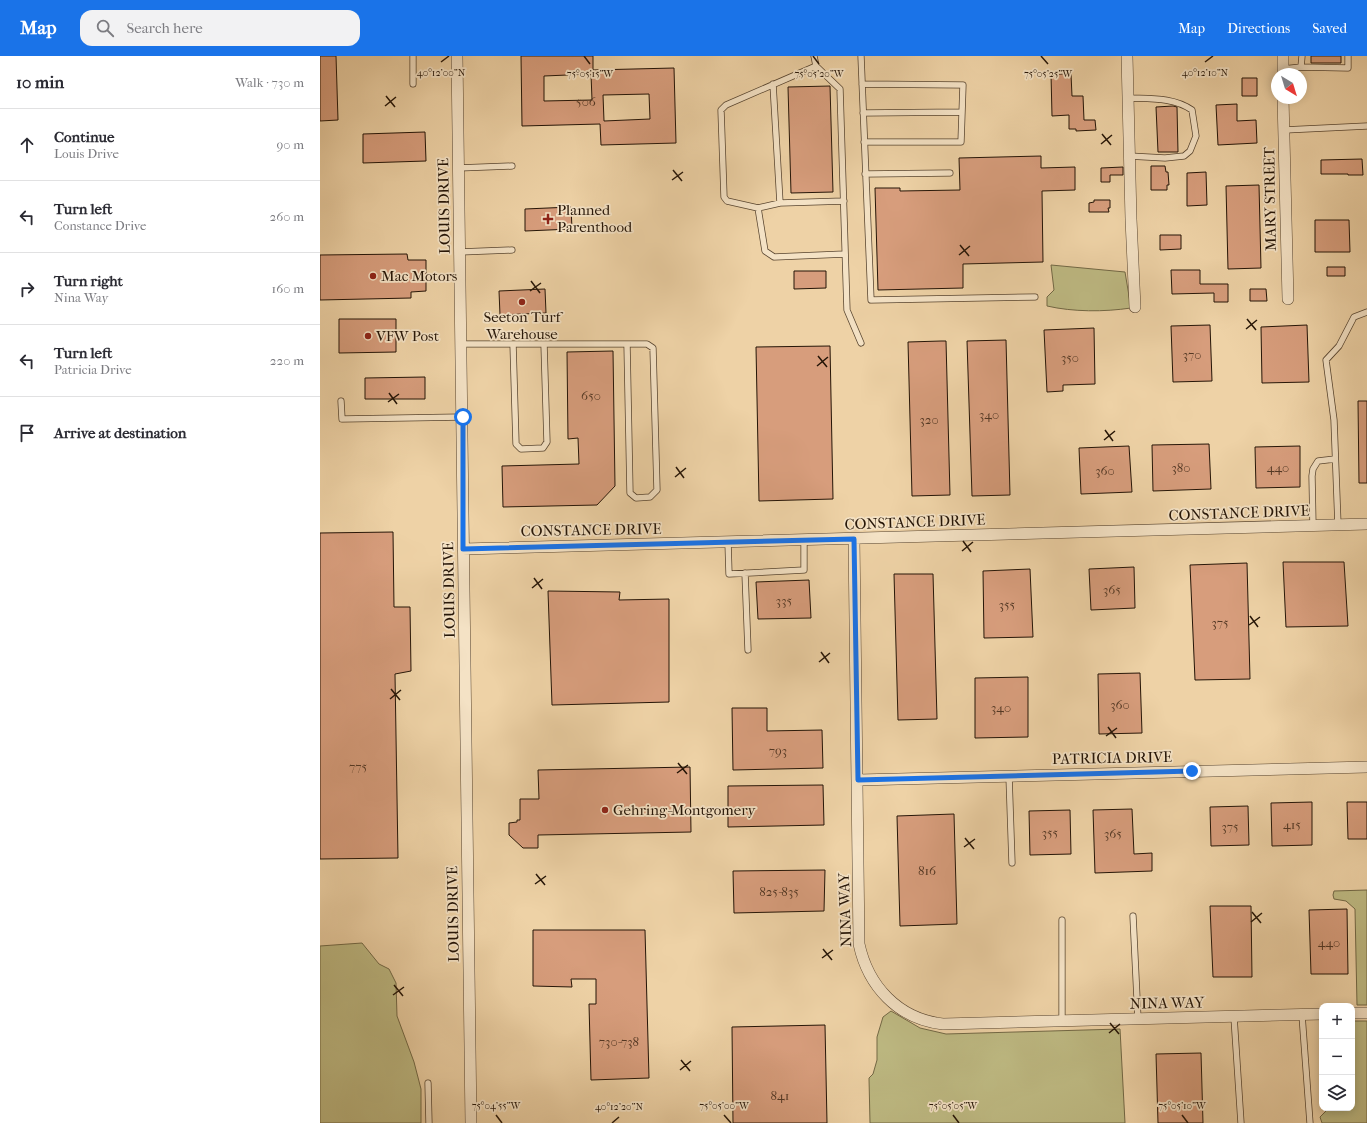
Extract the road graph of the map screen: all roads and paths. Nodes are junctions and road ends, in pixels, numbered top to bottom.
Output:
1 (413, 56) edge
2 (457, 56) edge
3 (814, 56) edge
4 (861, 56) edge
5 (1127, 56) edge
6 (1283, 56) edge
7 (1302, 56) edge
8 (1348, 56) edge
9 (816, 66) junction
10 (1301, 67) junction
11 (1283, 68) edge
12 (1296, 68) edge
13 (413, 84) dead end
14 (773, 84) junction
15 (862, 84) junction
16 (1128, 98) junction
17 (1284, 104) edge
18 (962, 112) junction
19 (863, 113) junction
20 (1367, 126) edge
21 (1284, 130) junction
22 (864, 142) junction
23 (1129, 156) junction
24 (512, 166) dead end
25 (458, 168) junction
26 (950, 173) dead end
27 (866, 174) junction
28 (844, 201) junction
29 (780, 203) junction
30 (758, 208) junction
31 (512, 250) dead end
32 (459, 252) junction
33 (845, 254) junction
34 (1035, 297) dead end
35 (1288, 298) dead end
36 (1135, 307) dead end
37 (1367, 312) edge
38 (861, 343) dead end
39 (462, 344) junction
40 (513, 344) junction
41 (544, 344) junction
42 (628, 344) junction
43 (341, 401) dead end
44 (463, 417) junction
45 (1336, 459) junction
46 (1367, 524) edge
47 (1338, 525) junction
48 (1313, 526) junction
49 (854, 539) junction
50 (804, 540) junction
51 (728, 542) junction
52 (463, 549) junction
53 (745, 573) junction
54 (748, 650) dead end
55 (1367, 767) edge
56 (1009, 776) junction
57 (858, 780) junction
58 (1012, 863) dead end
59 (1133, 916) dead end
60 (1062, 920) dead end
61 (1355, 1013) edge
62 (1367, 1013) edge
63 (1319, 1014) edge
64 (1302, 1015) junction
65 (1234, 1017) junction
66 (1138, 1019) junction
67 (1062, 1021) junction
68 (428, 1083) dead end
69 (429, 1123) edge
70 (472, 1123) edge
71 (1241, 1123) edge
72 (1310, 1123) edge

1 - 13 lane
2 - 25 street, LOUIS DRIVE
3 - 9 lane
4 - 15 lane
5 - 16 street
6 - 11 street
7 - 10 lane
8 - 10 lane
9 - 14 lane
9 - 28 lane
10 - 12 lane
14 - 29 lane
14 - 30 lane
15 - 18 lane
15 - 19 lane
16 - 23 street
16 - 23 lane
17 - 21 street, MARY STREET
18 - 19 lane
18 - 22 lane
19 - 22 lane
20 - 21 lane
21 - 35 street, MARY STREET
22 - 27 lane
23 - 36 street
24 - 25 lane
25 - 32 street, LOUIS DRIVE
26 - 27 lane
27 - 34 lane
28 - 29 lane
28 - 33 lane
29 - 30 lane
30 - 33 lane
31 - 32 lane
32 - 39 street, LOUIS DRIVE
33 - 38 lane
37 - 45 lane
39 - 40 lane
39 - 44 street, LOUIS DRIVE
40 - 41 lane
40 - 41 lane
41 - 42 lane
42 - 42 lane
43 - 44 lane
44 - 52 street, LOUIS DRIVE
45 - 47 lane
45 - 48 lane
46 - 47 street, CONSTANCE DRIVE
47 - 48 street, CONSTANCE DRIVE
48 - 49 street, CONSTANCE DRIVE
49 - 50 street, CONSTANCE DRIVE
49 - 57 street, NINA WAY
50 - 51 street, CONSTANCE DRIVE
50 - 53 lane
51 - 52 street, CONSTANCE DRIVE
51 - 53 lane
52 - 70 street, LOUIS DRIVE
53 - 54 lane
55 - 56 street, PATRICIA DRIVE
56 - 57 street, PATRICIA DRIVE
56 - 58 lane
57 - 67 street, NINA WAY
59 - 66 lane
60 - 67 lane
61 - 62 street
63 - 64 street, NINA WAY
64 - 65 street, NINA WAY
64 - 72 lane
65 - 66 street, NINA WAY
65 - 71 lane
66 - 67 street, NINA WAY
68 - 69 lane

